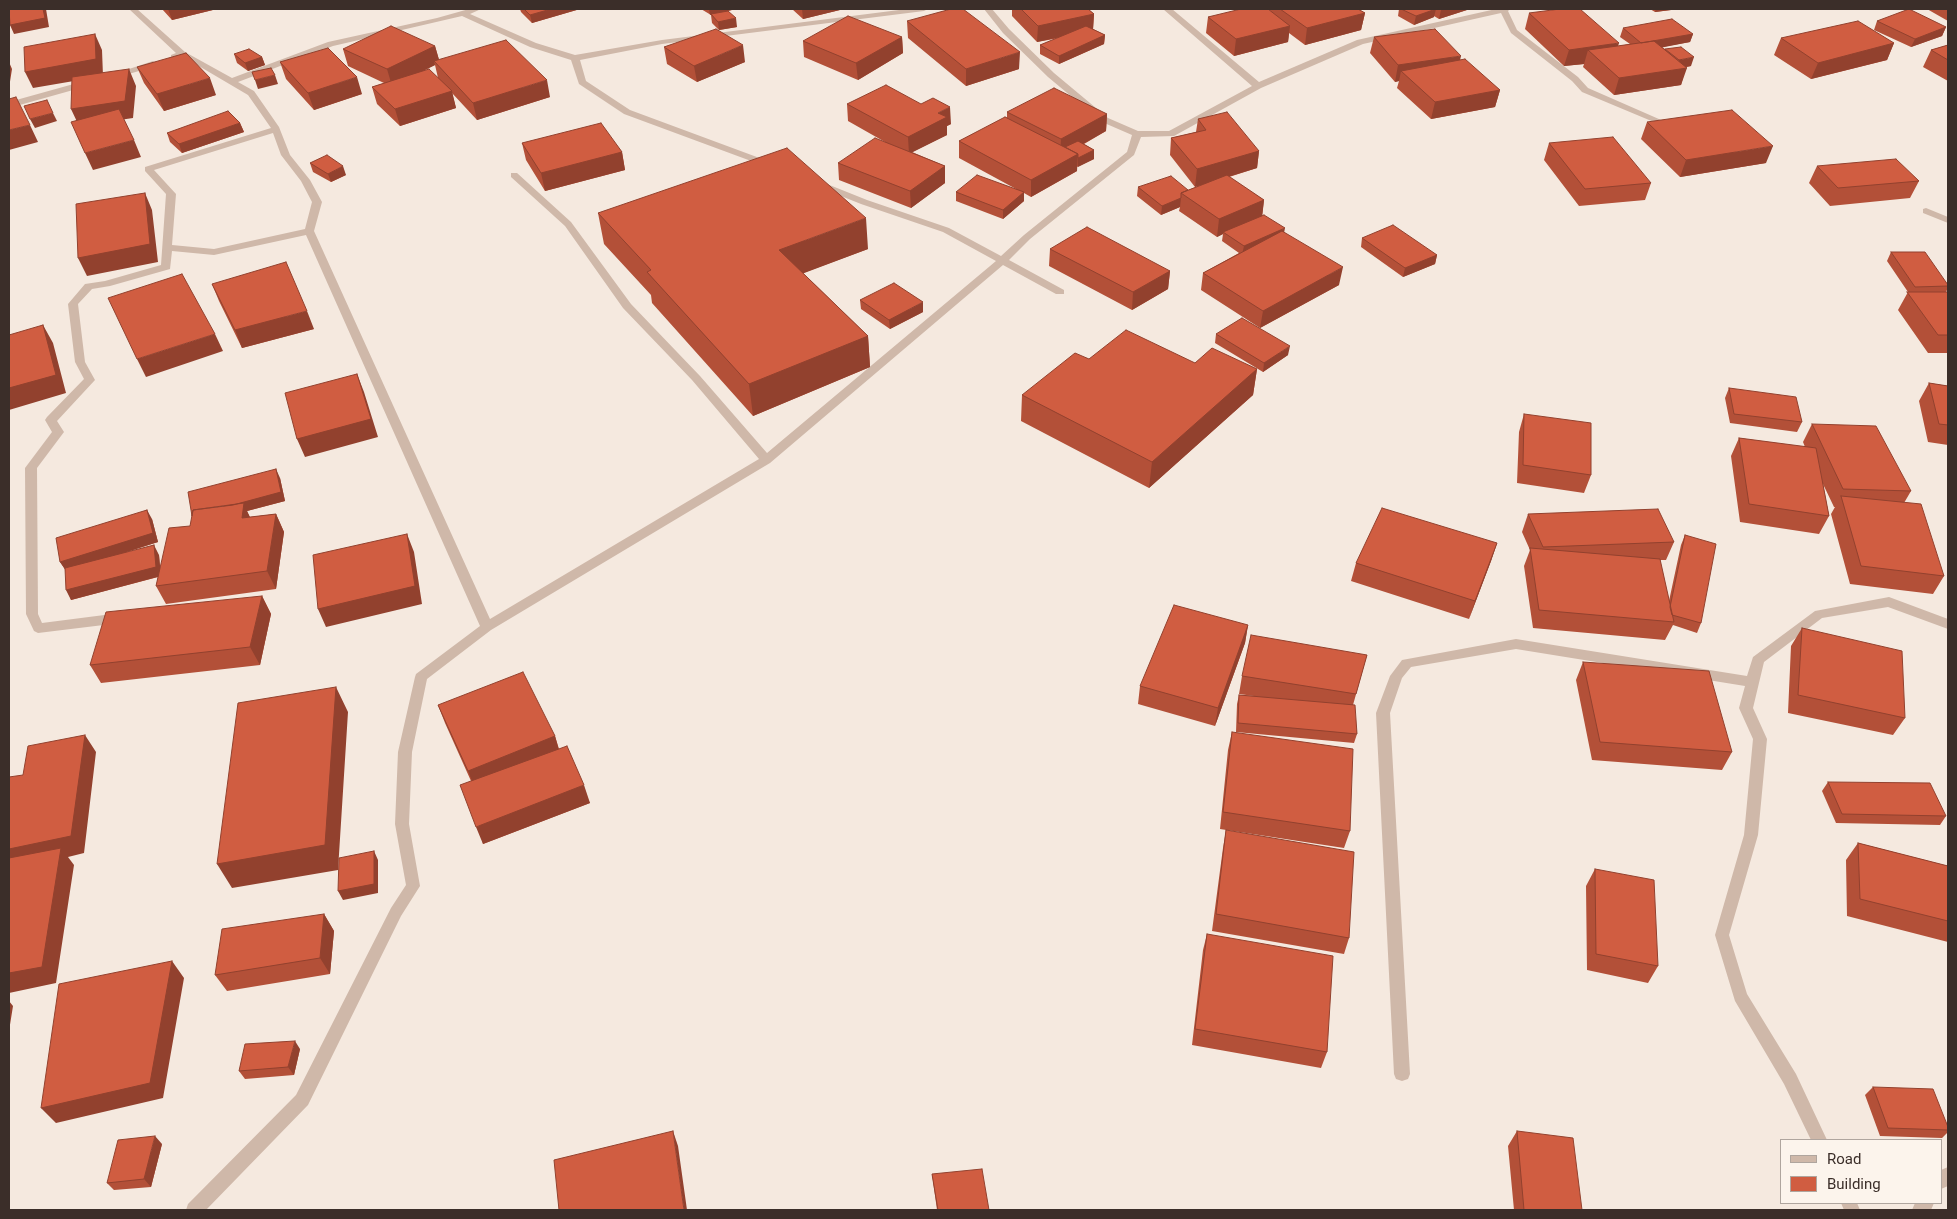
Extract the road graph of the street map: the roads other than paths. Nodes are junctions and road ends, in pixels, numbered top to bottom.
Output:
1 (133, 9) edge
2 (477, 9) edge
3 (924, 9) edge
4 (988, 9) edge
5 (1167, 9) edge
6 (1505, 9) edge
7 (462, 14) junction
8 (182, 54) junction
9 (575, 58) junction
10 (232, 81) junction
11 (1258, 86) junction
12 (9, 105) edge
13 (1664, 123) edge
14 (276, 129) junction
15 (1137, 134) junction
16 (777, 168) edge
17 (514, 174) dead end
18 (812, 181) edge
19 (1926, 211) dead end
20 (1948, 220) edge
21 (309, 231) junction
22 (168, 248) junction
23 (1002, 260) junction
24 (1060, 292) dead end
25 (766, 460) junction
26 (128, 617) edge
27 (1948, 624) edge
28 (487, 627) junction
29 (1752, 682) junction
30 (1402, 1074) dead end
31 (1819, 1139) edge
32 (194, 1210) edge

1 - 8 street
2 - 7 street
3 - 9 street
4 - 15 street
5 - 11 street
6 - 11 street
6 - 13 street
7 - 9 street
7 - 10 street
8 - 10 street
8 - 12 street
9 - 16 street
10 - 14 street
11 - 15 street
14 - 21 street
14 - 22 street
15 - 23 street
17 - 25 street
18 - 23 street
19 - 20 street
21 - 22 street
21 - 28 street
22 - 26 street
23 - 24 street
23 - 25 street
25 - 28 street
27 - 29 street
28 - 32 street
29 - 30 street
29 - 31 street

